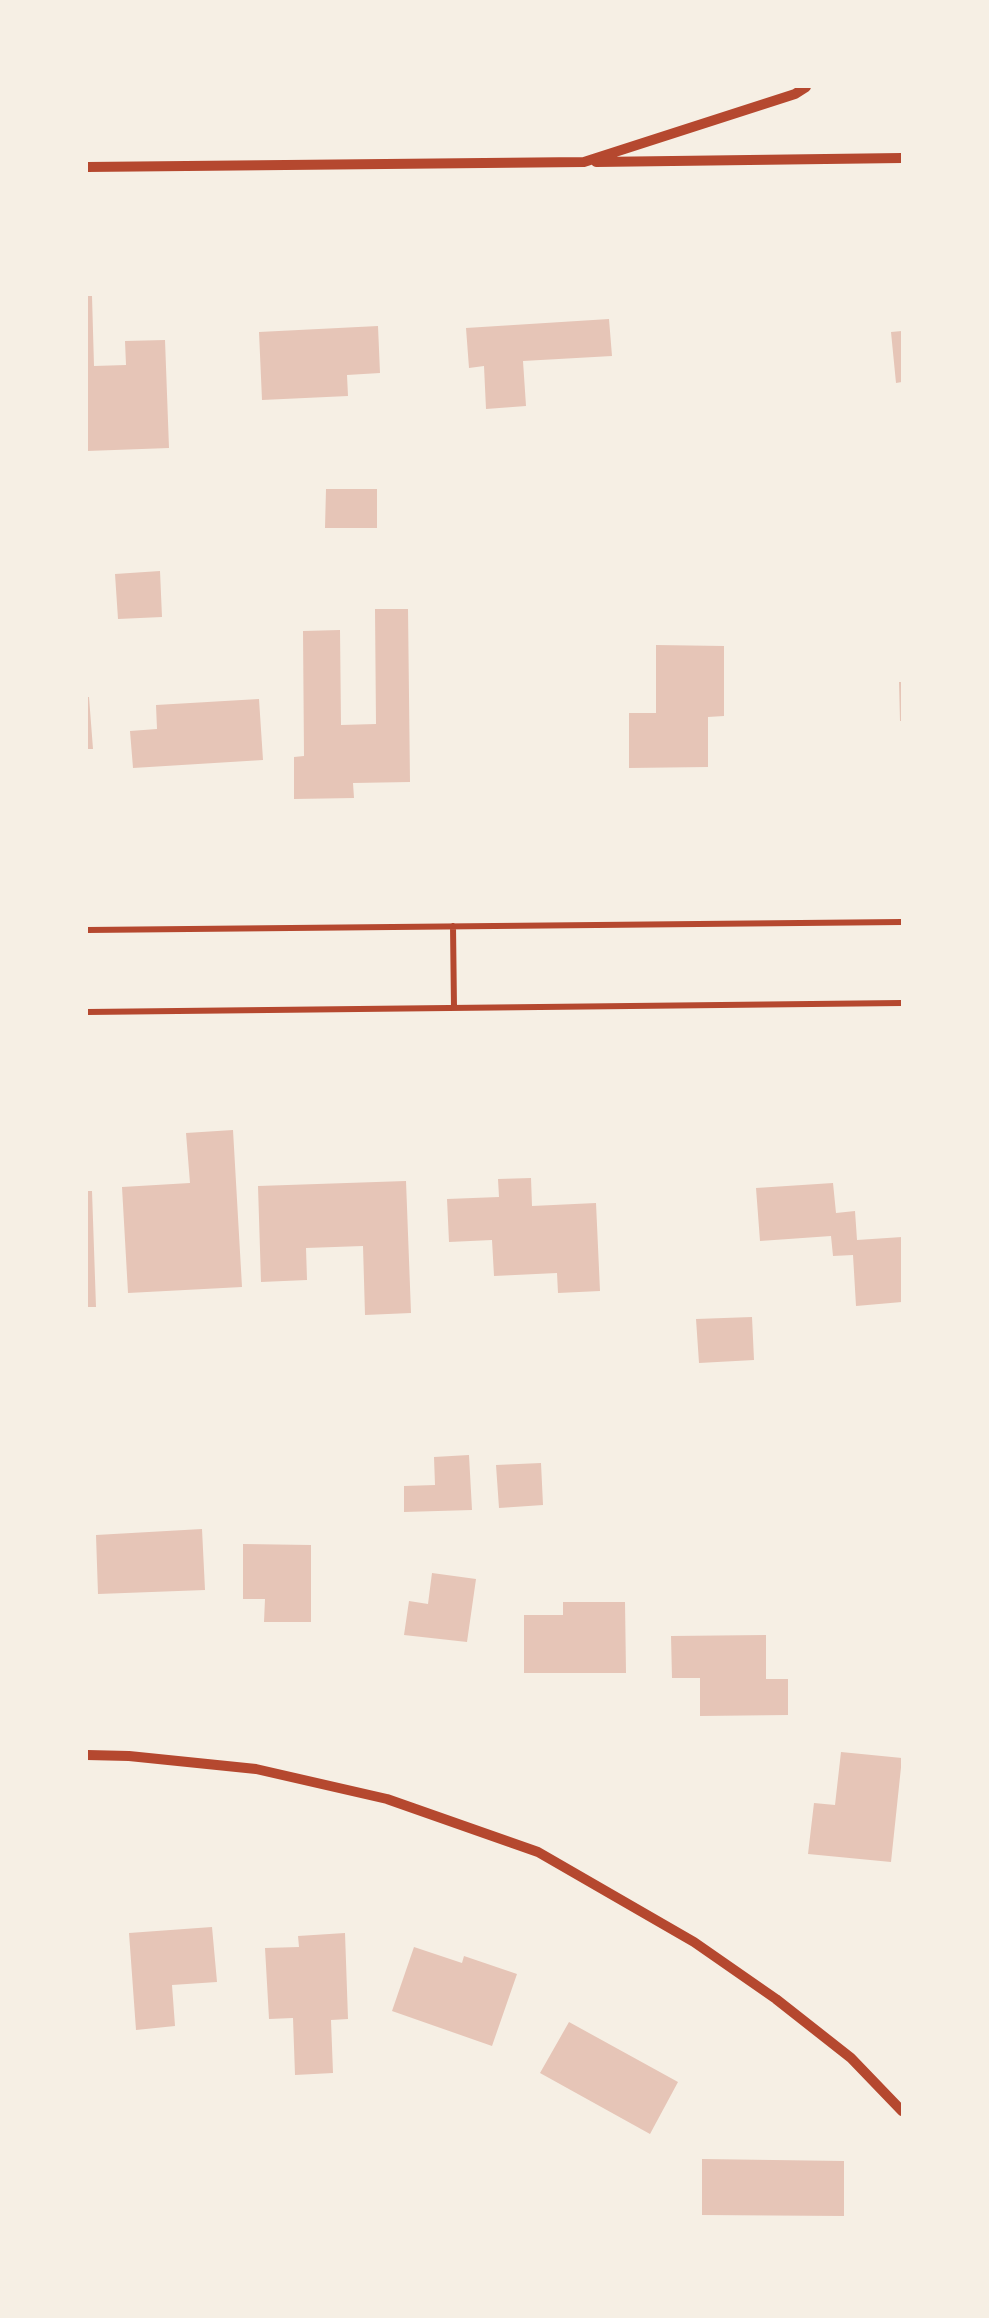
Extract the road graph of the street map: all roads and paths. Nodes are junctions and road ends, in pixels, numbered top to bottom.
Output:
1 (806, 87) edge
2 (902, 158) edge
3 (584, 162) junction
4 (87, 167) edge
5 (902, 922) edge
6 (453, 926) junction
7 (87, 930) edge
8 (902, 1003) edge
9 (454, 1008) junction
10 (87, 1012) edge
11 (87, 1755) edge
12 (902, 2111) edge

1 - 3 street
2 - 3 street
3 - 4 street
5 - 6 street
6 - 7 street
6 - 9 street
8 - 9 street
9 - 10 street
11 - 12 street

